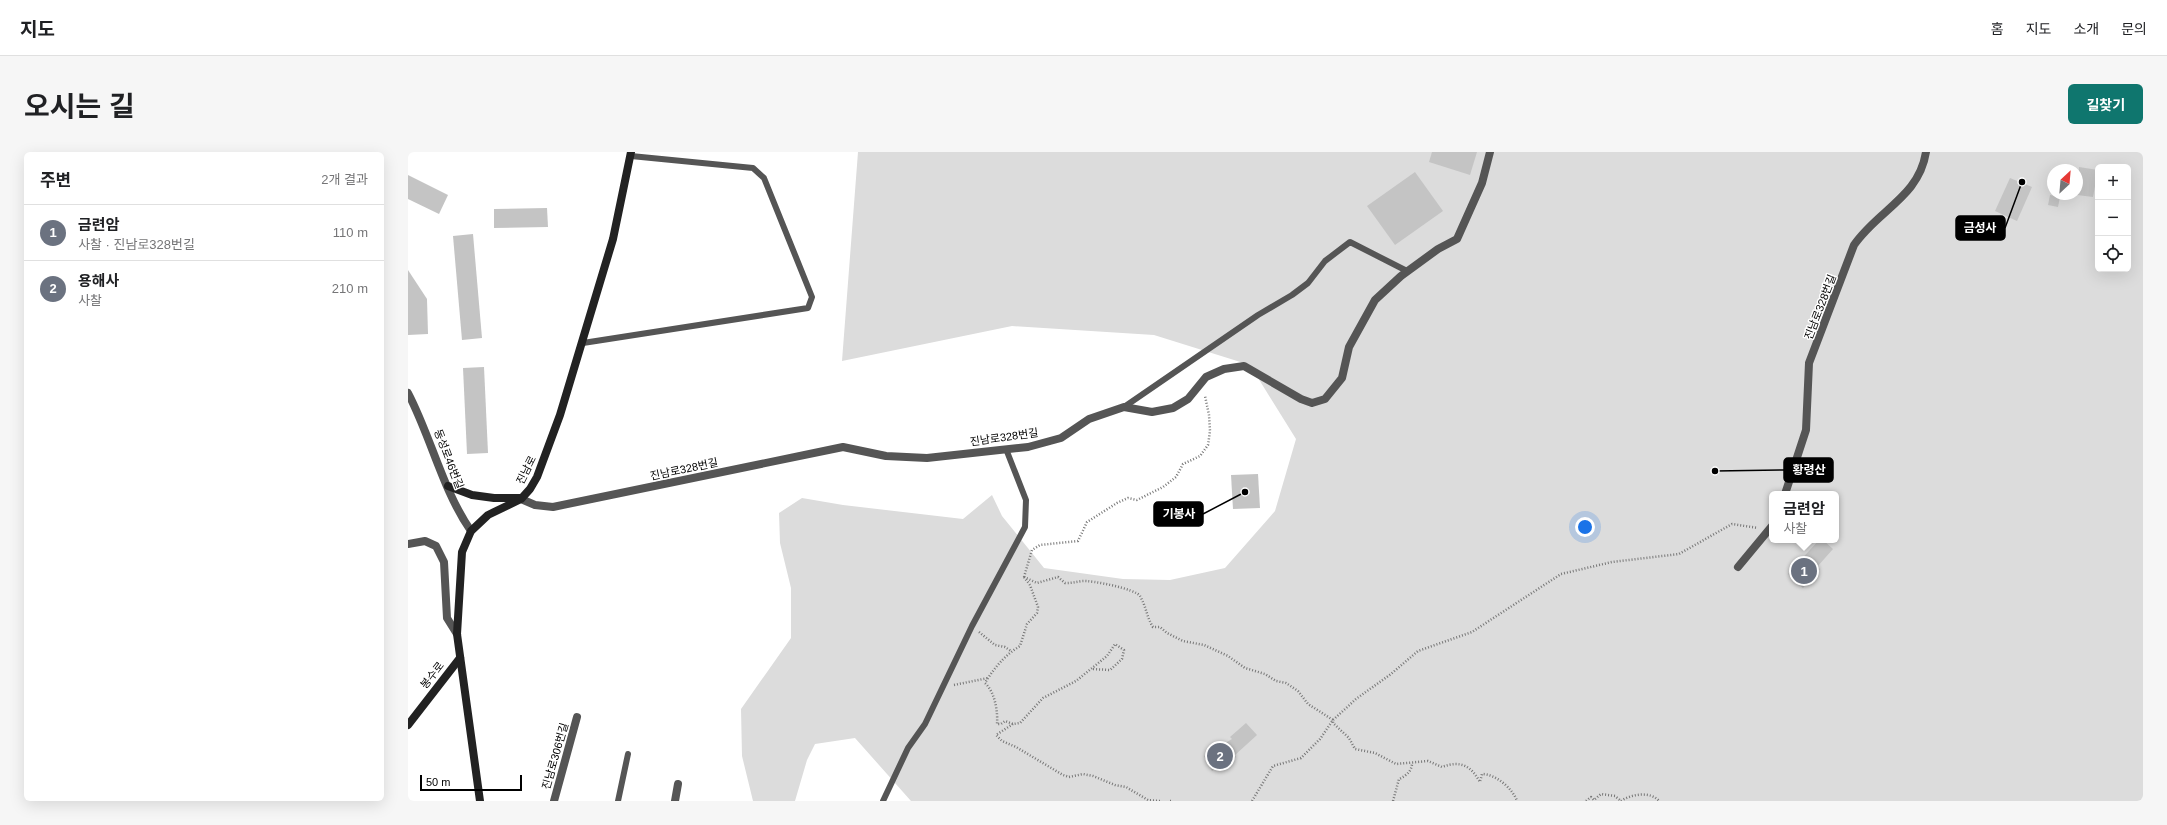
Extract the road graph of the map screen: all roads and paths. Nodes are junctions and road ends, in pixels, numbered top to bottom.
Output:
1 (1490, 152) edge
2 (1926, 152) edge
3 (631, 154) edge
4 (1407, 271) junction
5 (582, 343) junction
6 (1206, 377) junction
7 (408, 393) edge
8 (1124, 407) junction
9 (1006, 449) junction
10 (448, 486) junction
11 (1786, 491) edge
12 (521, 498) junction
13 (1769, 528) edge
14 (1769, 529) edge
15 (471, 531) junction
16 (408, 544) edge
17 (1738, 567) dead end
18 (1024, 577) junction
19 (972, 626) junction
20 (457, 634) junction
21 (1011, 651) junction
22 (460, 658) junction
23 (1092, 669) junction
24 (989, 677) junction
25 (942, 685) junction
26 (578, 717) dead end
27 (1333, 720) junction
28 (1013, 724) junction
29 (408, 725) edge
30 (628, 754) dead end
31 (1412, 764) junction
32 (678, 784) dead end
33 (480, 801) edge
34 (554, 801) edge
35 (618, 801) edge
36 (675, 801) edge
37 (882, 801) edge
38 (1160, 801) edge
39 (1252, 801) edge
40 (1392, 801) edge
41 (1517, 801) edge
42 (1586, 801) edge
43 (1621, 801) edge
44 (1659, 801) edge

1 - 4 street, 진남로328번길
2 - 11 street, 진남로328번길
3 - 5 street, 진남로
3 - 5 lane
4 - 6 street, 진남로328번길
4 - 8 lane
5 - 12 street, 진남로
6 - 8 street, 진남로328번길
6 - 18 path
7 - 10 street, 동성로46번길
8 - 9 street, 진남로328번길
9 - 12 street, 진남로328번길
9 - 19 lane
10 - 12 street
10 - 15 street, 동성로46번길
12 - 15 street, 진남로
13 - 27 path
14 - 17 street
15 - 20 street, 진남로
16 - 20 street
18 - 21 path
18 - 27 path
19 - 21 path
19 - 25 lane
20 - 22 street, 진남로
21 - 24 path
22 - 29 street, 봉수로
22 - 33 street, 진남로
23 - 23 path
23 - 28 path
24 - 25 path
24 - 28 path
25 - 37 lane
26 - 34 street, 진남로306번길
27 - 31 path
27 - 39 path
28 - 38 path
30 - 35 lane
31 - 40 path
31 - 41 path
32 - 36 street
42 - 43 path
43 - 44 path

